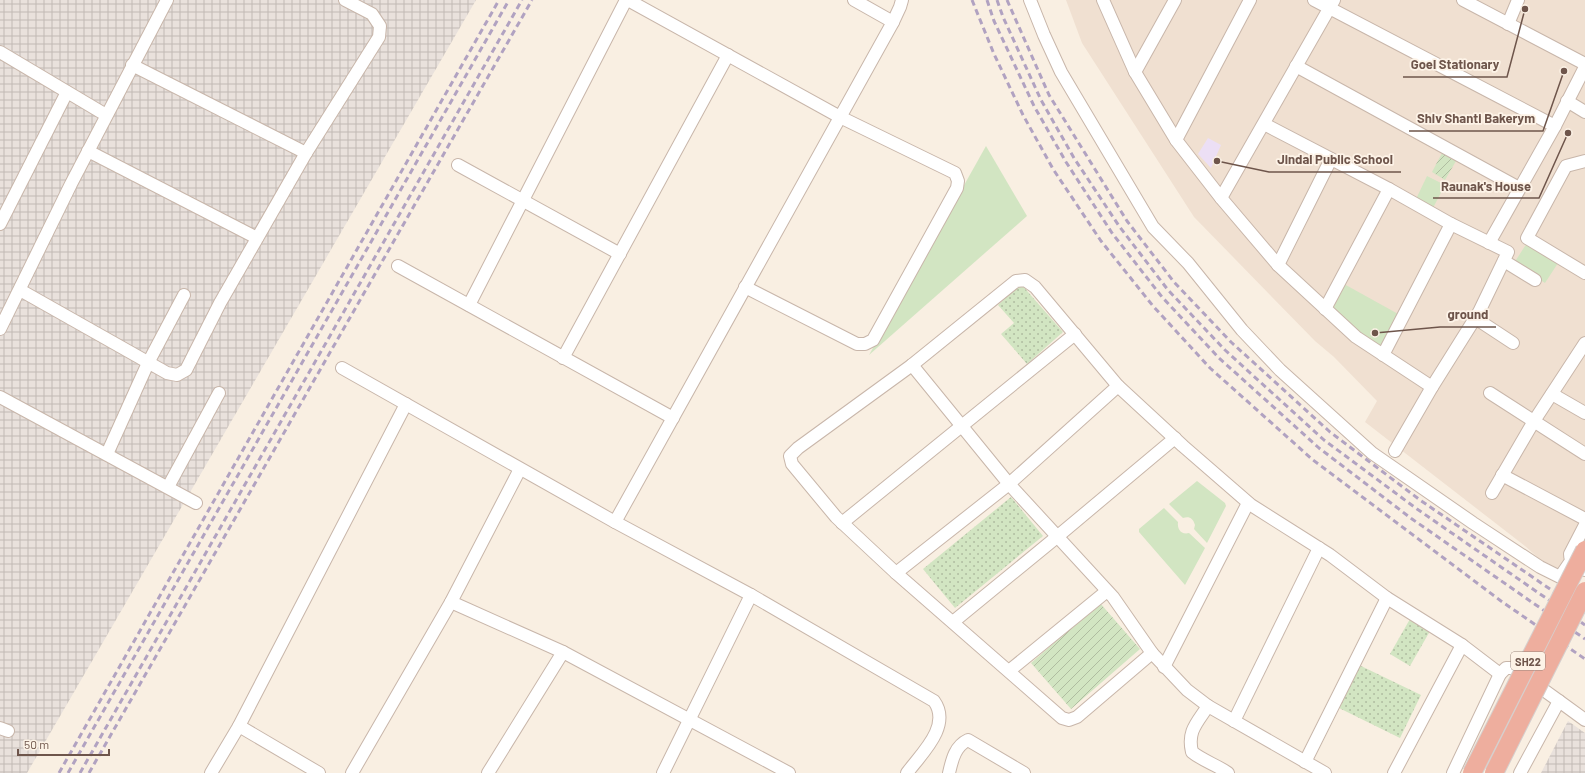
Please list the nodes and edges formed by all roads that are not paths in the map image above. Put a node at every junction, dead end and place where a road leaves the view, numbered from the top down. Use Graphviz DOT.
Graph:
graph roads {
  1 [pos="167,0"];
  2 [pos="344,0"];
  3 [pos="627,0"];
  4 [pos="854,0"];
  5 [pos="902,0"];
  6 [pos="1030,0"];
  7 [pos="1103,0"];
  8 [pos="1175,0"];
  9 [pos="1250,0"];
  10 [pos="1314,0"];
  11 [pos="1463,0"];
  12 [pos="1518,0"];
  13 [pos="1331,4"];
  14 [pos="892,22"];
  15 [pos="1508,24"];
  16 [pos="0,52"];
  17 [pos="728,55"];
  18 [pos="132,65"];
  19 [pos="1296,66"];
  20 [pos="1585,66"];
  21 [pos="1135,72"];
  22 [pos="67,92"];
  23 [pos="1567,102"];
  24 [pos="1585,112"];
  25 [pos="106,115"];
  26 [pos="840,117"];
  27 [pos="1264,124"];
  28 [pos="1555,126"];
  29 [pos="1176,140"];
  30 [pos="88,151"];
  31 [pos="306,153"];
  32 [pos="1331,159"];
  33 [pos="1585,161"];
  34 [pos="458,165"];
  35 [pos="1519,188"];
  36 [pos="1389,189"];
  37 [pos="1221,198"];
  38 [pos="523,200"];
  39 [pos="0,224"];
  40 [pos="1451,224"];
  41 [pos="257,238"];
  42 [pos="1489,243"];
  43 [pos="620,254"];
  44 [pos="1504,260"];
  45 [pos="398,266"];
  46 [pos="1278,266"];
  47 [pos="1585,273"];
  48 [pos="1535,280"];
  49 [pos="745,287"];
  50 [pos="20,290"];
  51 [pos="184,295"];
  52 [pos="469,306"];
  53 [pos="1325,309"];
  54 [pos="1475,318"];
  55 [pos="0,329"];
  56 [pos="1075,334"];
  57 [pos="1512,343"];
  58 [pos="1585,343"];
  59 [pos="1383,355"];
  60 [pos="563,358"];
  61 [pos="148,363"];
  62 [pos="912,365"];
  63 [pos="342,368"];
  64 [pos="1118,386"];
  65 [pos="1432,387"];
  66 [pos="1490,392"];
  67 [pos="219,393"];
  68 [pos="1552,394"];
  69 [pos="0,396"];
  70 [pos="406,404"];
  71 [pos="1585,413"];
  72 [pos="672,418"];
  73 [pos="1534,421"];
  74 [pos="962,426"];
  75 [pos="1175,438"];
  76 [pos="1395,452"];
  77 [pos="106,454"];
  78 [pos="1585,454"];
  79 [pos="520,469"];
  80 [pos="1502,475"];
  81 [pos="1009,484"];
  82 [pos="168,487"];
  83 [pos="1492,493"];
  84 [pos="196,503"];
  85 [pos="1248,503"];
  86 [pos="1585,519"];
  87 [pos="615,522"];
  88 [pos="842,523"];
  89 [pos="1585,525"];
  90 [pos="1058,536"];
  91 [pos="1319,548"];
  92 [pos="1585,550"];
  93 [pos="1571,561"];
  94 [pos="1585,570"];
  95 [pos="896,573"];
  96 [pos="1107,591"];
  97 [pos="1585,591"];
  98 [pos="751,595"];
  99 [pos="1388,598"];
  100 [pos="451,602"];
  101 [pos="953,622"];
  102 [pos="1462,645"];
  103 [pos="563,652"];
  104 [pos="1152,653"];
  105 [pos="1164,667"];
  106 [pos="1009,671"];
  107 [pos="1500,674"];
  108 [pos="1559,701"];
  109 [pos="1208,706"];
  110 [pos="690,719"];
  111 [pos="1585,720"];
  112 [pos="1234,721"];
  113 [pos="239,726"];
  114 [pos="1304,762"];
  115 [pos="211,773"];
  116 [pos="320,773"];
  117 [pos="352,773"];
  118 [pos="488,773"];
  119 [pos="663,773"];
  120 [pos="789,773"];
  121 [pos="907,773"];
  122 [pos="949,773"];
  123 [pos="1024,773"];
  124 [pos="1228,773"];
  125 [pos="1325,773"];
  126 [pos="1394,773"];
  127 [pos="1453,773"];
  128 [pos="1472,773"];
  129 [pos="1494,773"];
  130 [pos="1520,773"];
  1 -- 18 [label="street"];
  2 -- 31 [label="street"];
  3 -- 17 [label="street"];
  3 -- 38 [label="street"];
  4 -- 14 [label="street"];
  5 -- 14 [label="street"];
  6 -- 93 [label="street"];
  7 -- 21 [label="street"];
  8 -- 21 [label="street"];
  9 -- 29 [label="street"];
  10 -- 13 [label="street"];
  11 -- 15 [label="street"];
  12 -- 15 [label="street"];
  13 -- 19 [label="street"];
  13 -- 28 [label="street"];
  14 -- 26 [label="street"];
  15 -- 20 [label="street"];
  16 -- 22 [label="street"];
  17 -- 26 [label="street"];
  17 -- 43 [label="street"];
  18 -- 25 [label="street"];
  18 -- 31 [label="street"];
  19 -- 27 [label="street"];
  19 -- 35 [label="street"];
  20 -- 23 [label="street"];
  21 -- 29 [label="street"];
  22 -- 25 [label="street"];
  22 -- 39 [label="street"];
  23 -- 24 [label="street"];
  23 -- 28 [label="street"];
  25 -- 30 [label="street"];
  26 -- 49 [label="street"];
  26 -- 49 [label="street"];
  27 -- 32 [label="street"];
  27 -- 37 [label="street"];
  28 -- 35 [label="street"];
  29 -- 37 [label="street"];
  30 -- 41 [label="street"];
  30 -- 50 [label="street"];
  31 -- 41 [label="street"];
  32 -- 36 [label="street"];
  32 -- 46 [label="street"];
  33 -- 47 [label="street"];
  34 -- 38 [label="street"];
  35 -- 42 [label="street"];
  36 -- 40 [label="street"];
  36 -- 53 [label="street"];
  37 -- 46 [label="street"];
  38 -- 43 [label="street"];
  38 -- 52 [label="street"];
  40 -- 42 [label="street"];
  40 -- 59 [label="street"];
  41 -- 61 [label="street"];
  42 -- 44 [label="street"];
  43 -- 60 [label="street"];
  44 -- 48 [label="street"];
  44 -- 54 [label="street"];
  45 -- 52 [label="street"];
  46 -- 53 [label="street"];
  49 -- 72 [label="street"];
  50 -- 55 [label="street"];
  50 -- 61 [label="street"];
  51 -- 61 [label="street"];
  52 -- 60 [label="street"];
  53 -- 59 [label="street"];
  54 -- 57 [label="street"];
  54 -- 65 [label="street"];
  56 -- 62 [label="street"];
  56 -- 64 [label="street"];
  56 -- 74 [label="street"];
  58 -- 68 [label="street"];
  59 -- 65 [label="street"];
  60 -- 72 [label="street"];
  61 -- 77 [label="street"];
  62 -- 74 [label="street"];
  62 -- 88 [label="street"];
  63 -- 70 [label="street"];
  64 -- 75 [label="street"];
  64 -- 81 [label="street"];
  65 -- 76 [label="street"];
  66 -- 73 [label="street"];
  67 -- 82 [label="street"];
  68 -- 71 [label="street"];
  68 -- 73 [label="street"];
  69 -- 77 [label="street"];
  70 -- 79 [label="street"];
  70 -- 113 [label="street"];
  72 -- 87 [label="street"];
  73 -- 78 [label="street"];
  73 -- 80 [label="street"];
  74 -- 81 [label="street"];
  74 -- 88 [label="street"];
  75 -- 85 [label="street"];
  75 -- 90 [label="street"];
  77 -- 82 [label="street"];
  79 -- 87 [label="street"];
  79 -- 100 [label="street"];
  80 -- 83 [label="street"];
  80 -- 86 [label="street"];
  81 -- 90 [label="street"];
  81 -- 95 [label="street"];
  82 -- 84 [label="street"];
  85 -- 91 [label="street"];
  85 -- 105 [label="street"];
  87 -- 98 [label="street"];
  88 -- 95 [label="street"];
  89 -- 93 [label="street"];
  90 -- 96 [label="street"];
  90 -- 101 [label="street"];
  91 -- 99 [label="street"];
  91 -- 112 [label="street"];
  92 -- 128 [label="highway, SH22, bridge"];
  93 -- 94 [label="street"];
  95 -- 101 [label="street"];
  96 -- 104 [label="street"];
  96 -- 106 [label="street"];
  97 -- 129 [label="highway, SH22, bridge"];
  98 -- 110 [label="street"];
  98 -- 121 [label="street"];
  99 -- 102 [label="street"];
  99 -- 114 [label="street"];
  100 -- 103 [label="street"];
  100 -- 117 [label="street"];
  101 -- 106 [label="street"];
  102 -- 107 [label="street"];
  102 -- 126 [label="street"];
  103 -- 110 [label="street"];
  103 -- 118 [label="street"];
  104 -- 105 [label="street"];
  104 -- 106 [label="street"];
  105 -- 109 [label="street"];
  107 -- 108 [label="street"];
  107 -- 127 [label="street"];
  108 -- 111 [label="street"];
  108 -- 130 [label="street"];
  109 -- 112 [label="street"];
  109 -- 124 [label="street"];
  110 -- 119 [label="street"];
  110 -- 120 [label="street"];
  112 -- 114 [label="street"];
  113 -- 115 [label="street"];
  113 -- 116 [label="street"];
  114 -- 125 [label="street"];
  122 -- 123 [label="street"];
}
